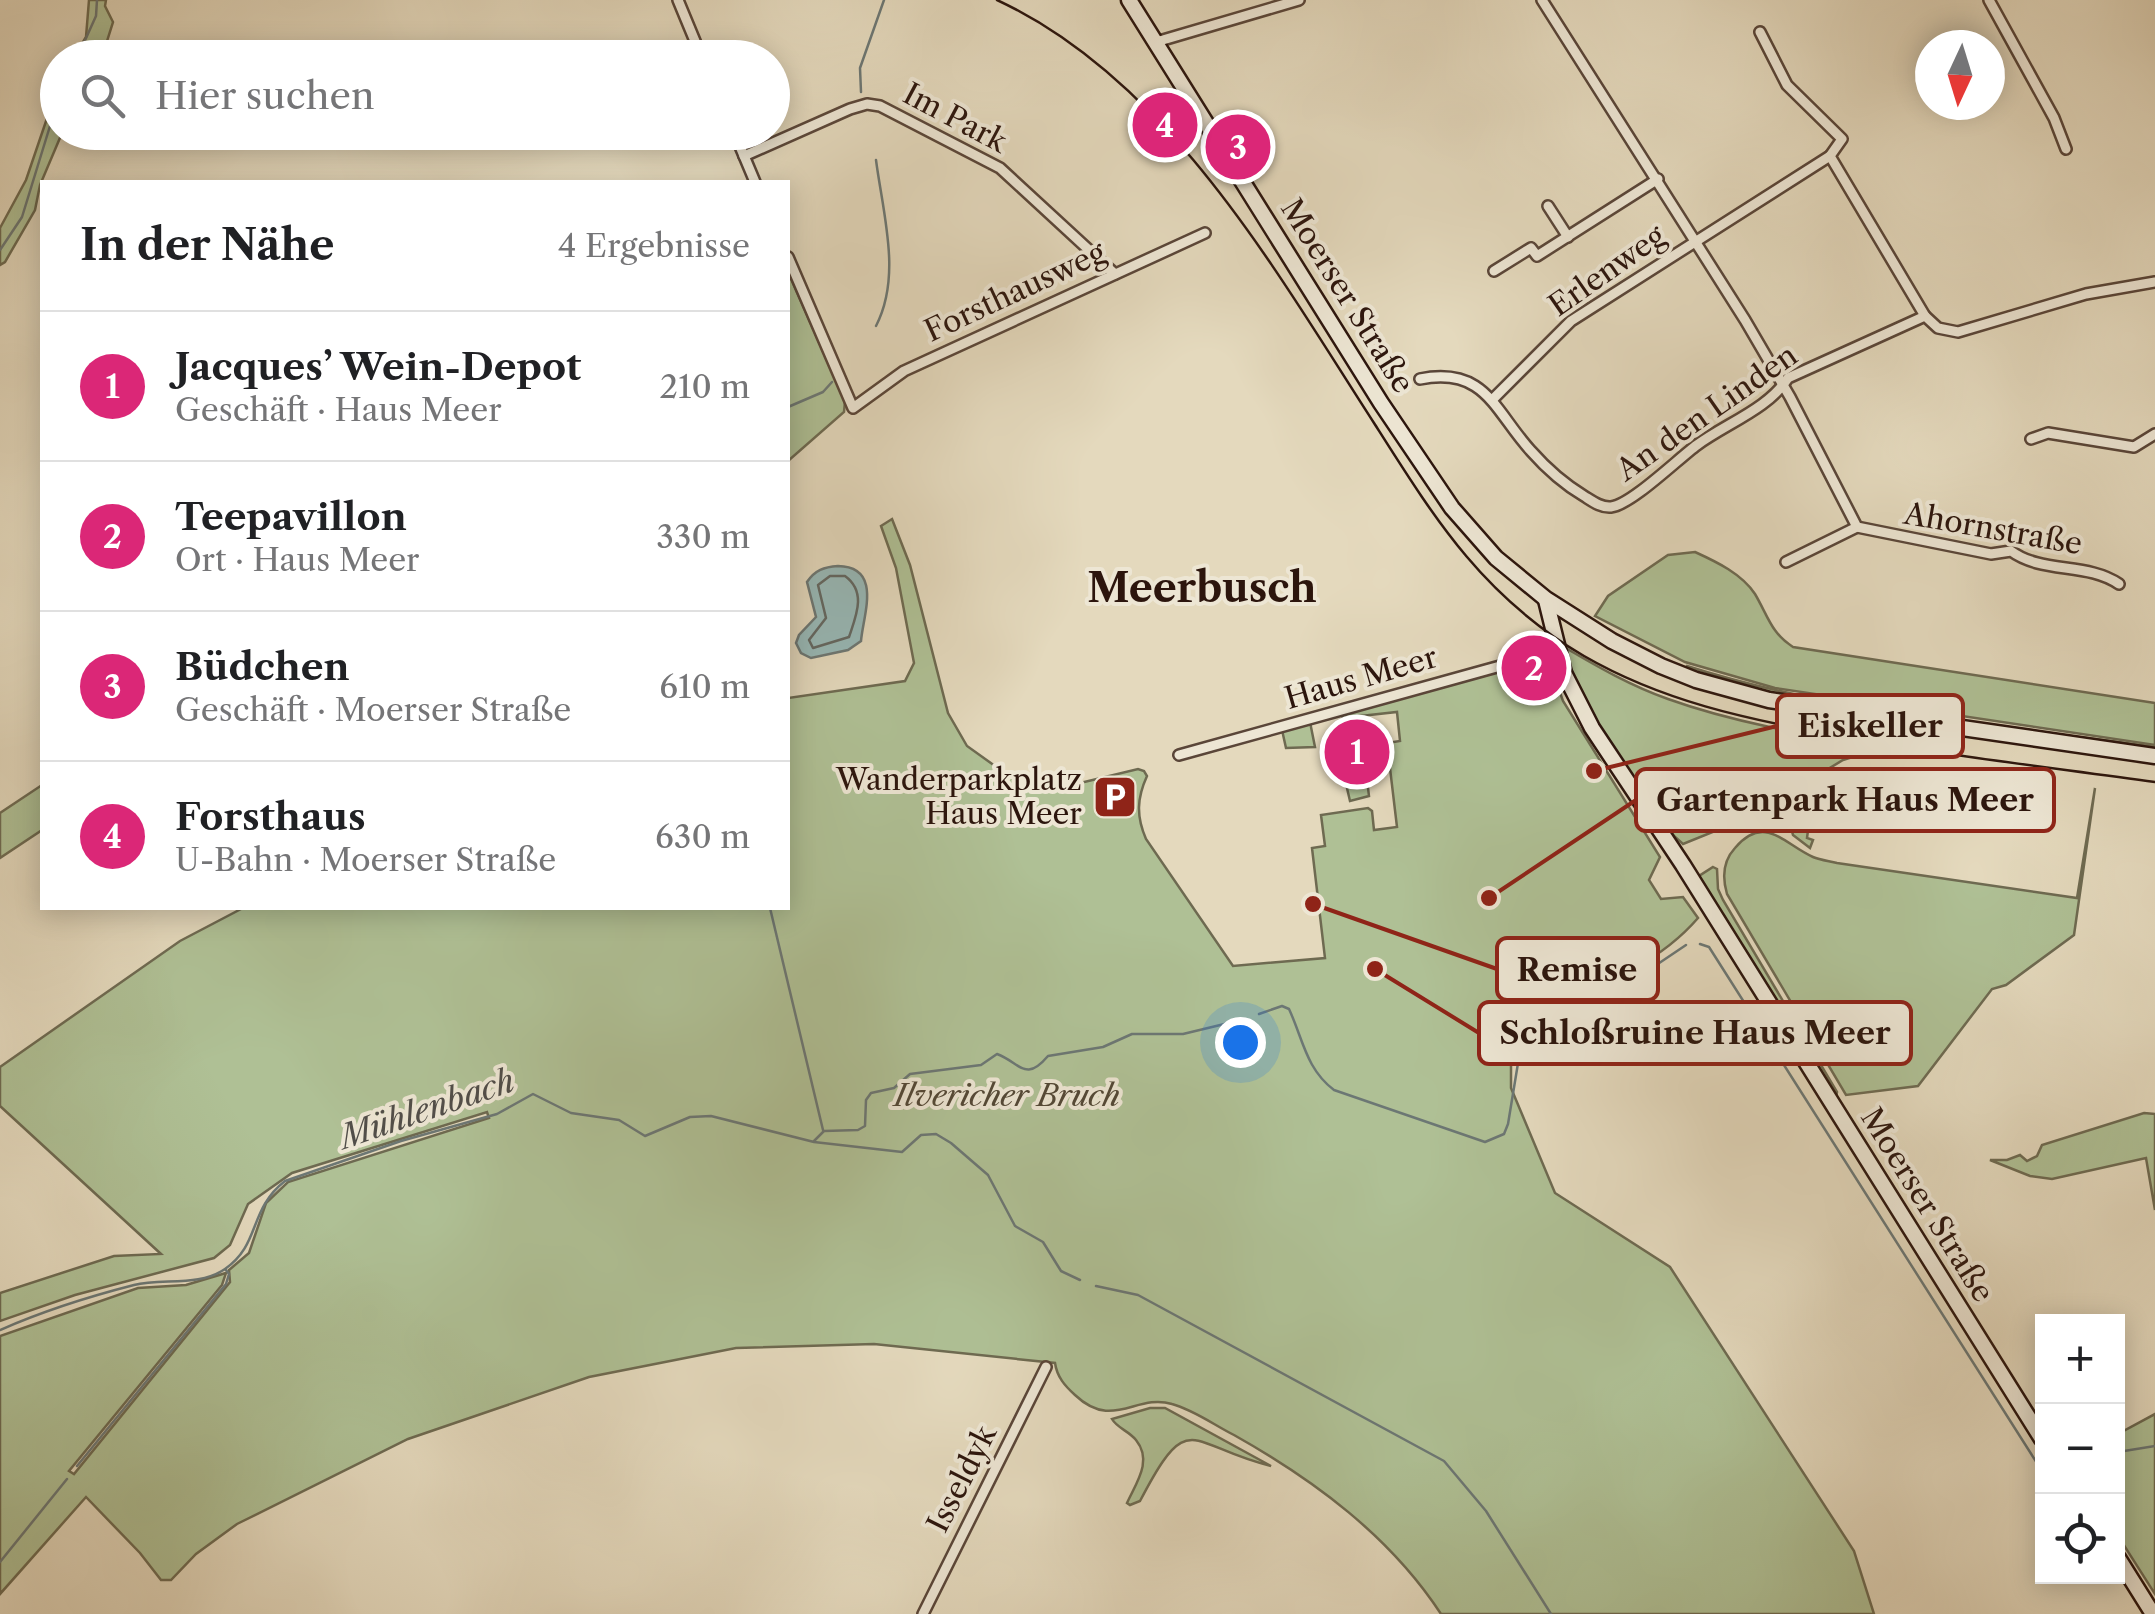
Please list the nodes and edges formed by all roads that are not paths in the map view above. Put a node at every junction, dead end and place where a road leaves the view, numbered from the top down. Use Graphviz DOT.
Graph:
graph roads {
  1 [pos="678,0"];
  2 [pos="1129,0"];
  3 [pos="1300,0"];
  4 [pos="1542,0"];
  5 [pos="1989,0"];
  6 [pos="1760,32"];
  7 [pos="695,40"];
  8 [pos="1156,42"];
  9 [pos="790,136"];
  10 [pos="2066,149"];
  11 [pos="742,150"];
  12 [pos="758,150"];
  13 [pos="744,156"];
  14 [pos="1830,156"];
  15 [pos="1658,179"];
  16 [pos="755,180"];
  17 [pos="1548,206"];
  18 [pos="1205,233"];
  19 [pos="1568,236"];
  20 [pos="1697,240"];
  21 [pos="790,262"];
  22 [pos="1494,271"];
  23 [pos="1115,274"];
  24 [pos="2155,282"];
  25 [pos="1925,316"];
  26 [pos="1420,379"];
  27 [pos="1783,386"];
  28 [pos="1493,399"];
  29 [pos="2155,434"];
  30 [pos="2031,439"];
  31 [pos="1857,527"];
  32 [pos="1786,562"];
  33 [pos="2119,584"];
  34 [pos="1546,599"];
  35 [pos="1581,623"];
  36 [pos="1557,644"];
  37 [pos="1179,756"];
  38 [pos="2155,756"];
  39 [pos="1046,1367"];
  40 [pos="2035,1428"];
  41 [pos="2125,1569"];
  42 [pos="923,1614"];
  43 [pos="2153,1614"];
  1 -- 7 [label="street"];
  2 -- 8 [label="main road, Moerser Straße"];
  3 -- 8 [label="street"];
  4 -- 15 [label="street, Ahornstraße"];
  5 -- 10 [label="street"];
  6 -- 14 [label="street"];
  8 -- 34 [label="main road, Moerser Straße"];
  9 -- 23 [label="street, Im Park"];
  11 -- 13 [label="street"];
  12 -- 13 [label="street, Im Park"];
  13 -- 16 [label="street"];
  14 -- 20 [label="street, Erlenweg"];
  14 -- 25 [label="street"];
  15 -- 19 [label="street"];
  15 -- 20 [label="street, Ahornstraße"];
  17 -- 19 [label="street"];
  18 -- 23 [label="street, Forsthausweg"];
  19 -- 22 [label="street"];
  20 -- 27 [label="street, Ahornstraße"];
  20 -- 28 [label="street, Erlenweg"];
  21 -- 23 [label="street, Forsthausweg"];
  24 -- 25 [label="street"];
  25 -- 27 [label="street, An den Linden"];
  26 -- 28 [label="street"];
  27 -- 28 [label="street, An den Linden"];
  27 -- 31 [label="street, Ahornstraße"];
  29 -- 30 [label="street"];
  31 -- 32 [label="street, Ahornstraße"];
  31 -- 33 [label="street, Ahornstraße"];
  34 -- 35 [label="main road, Moerser Straße"];
  34 -- 36 [label="main road, Moerser Straße"];
  35 -- 36 [label="main road"];
  35 -- 38 [label="main road, Moerser Straße"];
  36 -- 37 [label="street, Haus Meer"];
  36 -- 40 [label="main road, Moerser Straße"];
  39 -- 42 [label="street, Isseldyk"];
  41 -- 43 [label="main road"];
}
